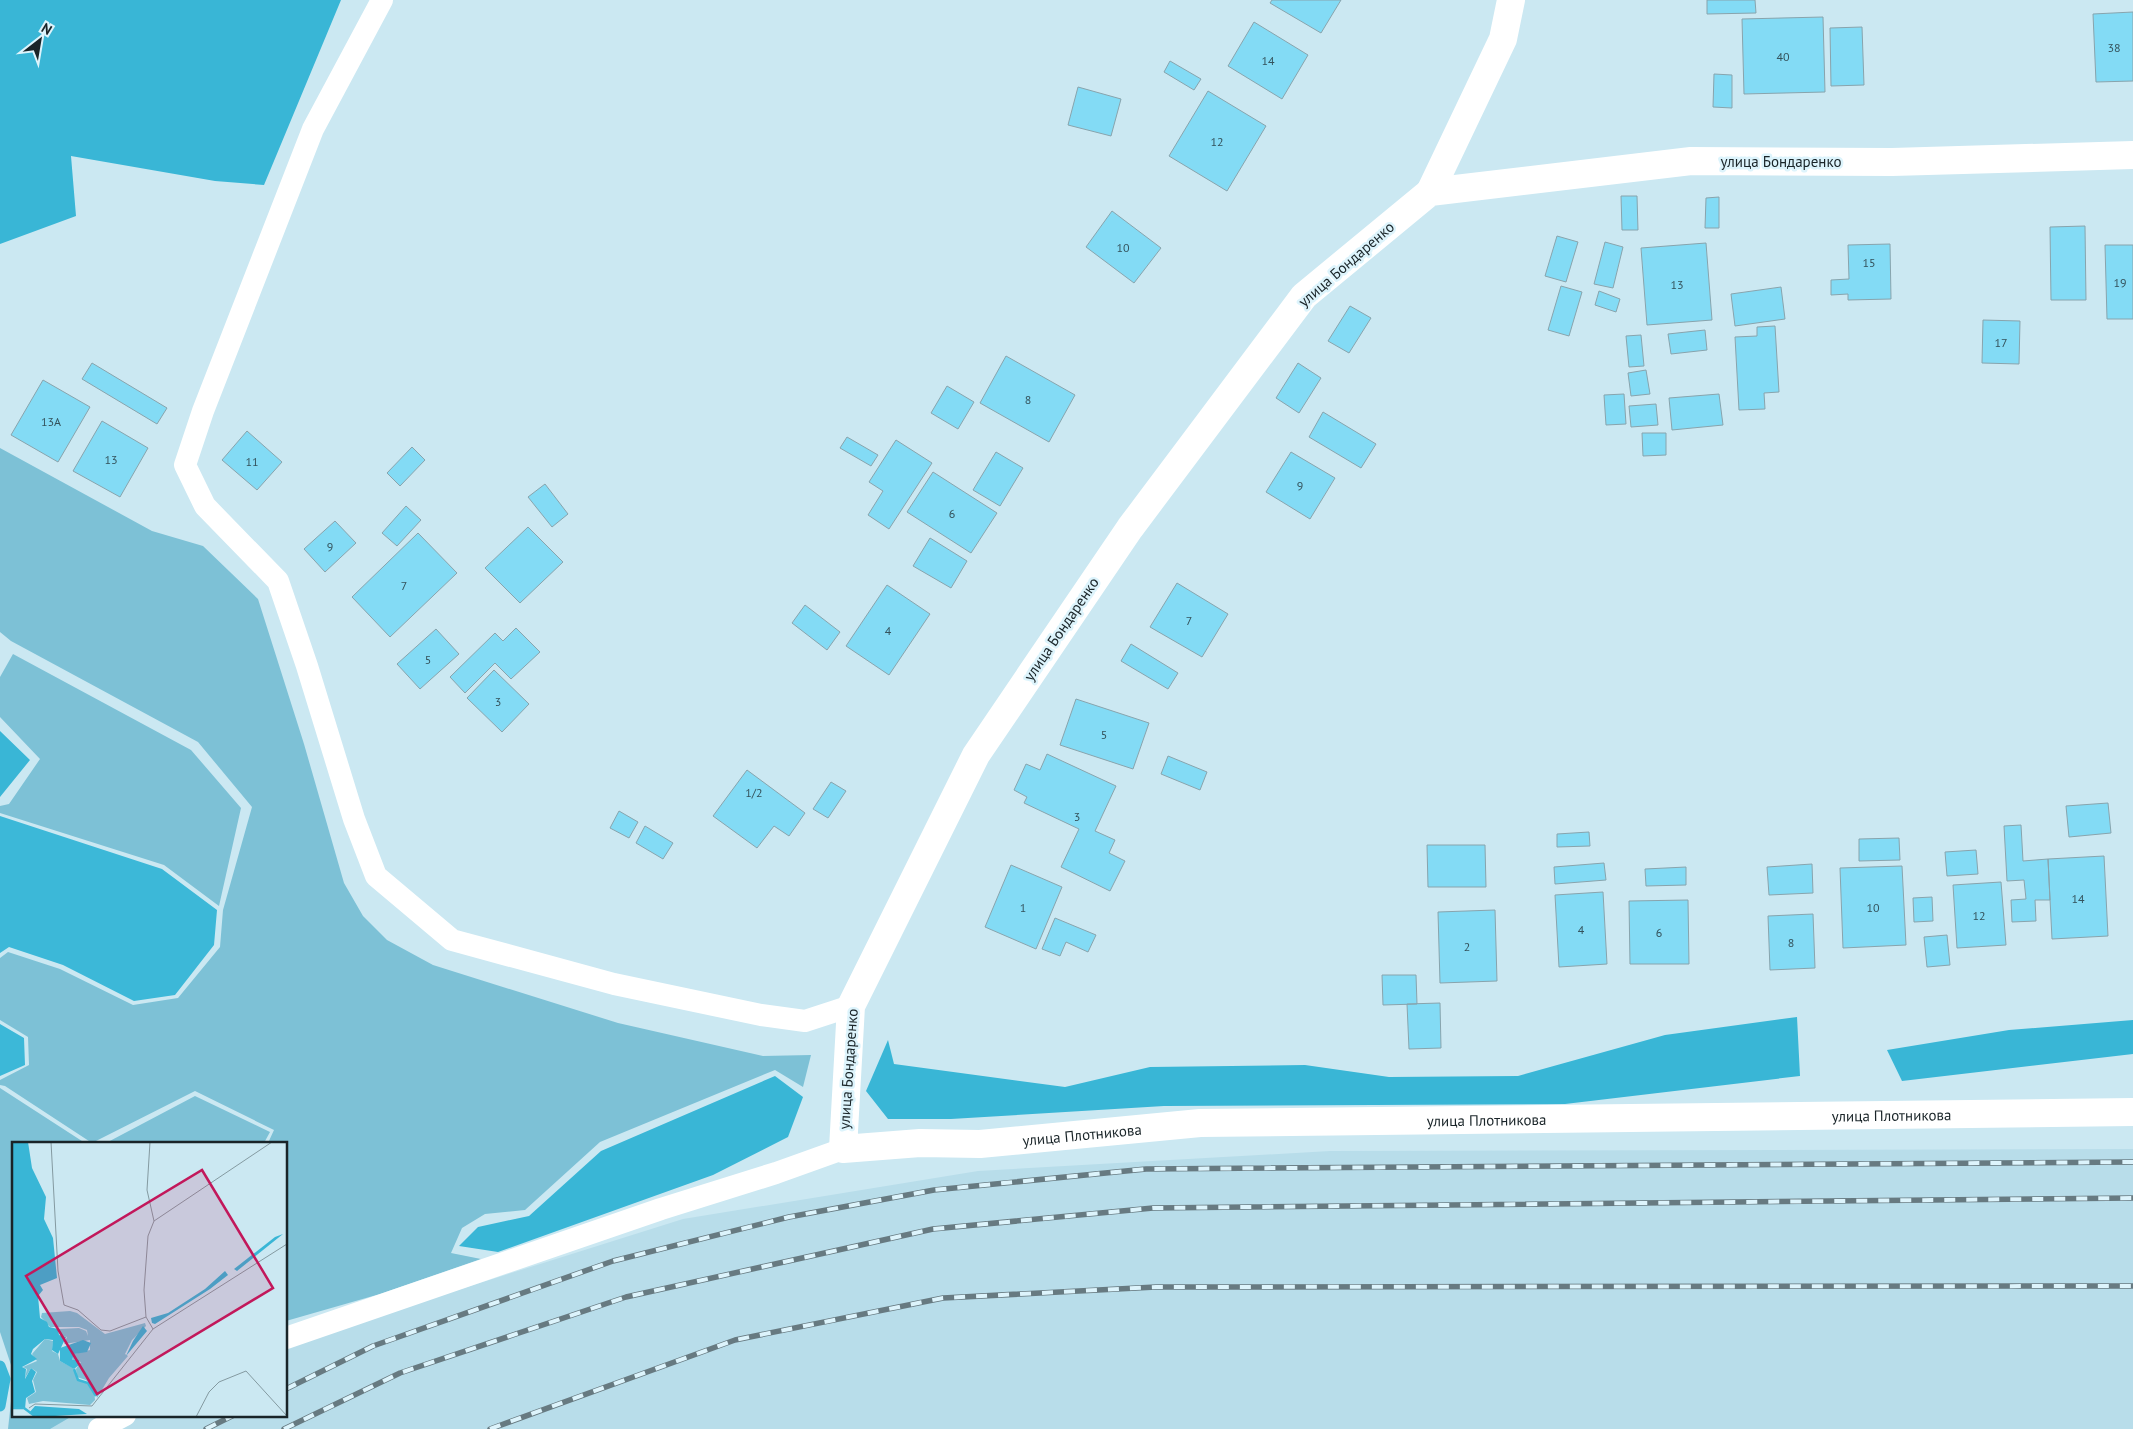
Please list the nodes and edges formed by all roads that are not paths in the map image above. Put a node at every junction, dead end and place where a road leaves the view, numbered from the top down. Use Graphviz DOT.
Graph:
graph roads {
  1 [pos="382,0"];
  2 [pos="1511,0"];
  3 [pos="2133,155"];
  4 [pos="1430,192"];
  5 [pos="851,1006"];
  6 [pos="2133,1112"];
  7 [pos="843,1149"];
  8 [pos="288,1337"];
  9 [pos="123,1416"];
  10 [pos="99,1429"];
  1 -- 5 [label="lane"];
  2 -- 4 [label="street, улица Бондаренко"];
  3 -- 4 [label="street, улица Бондаренко"];
  4 -- 5 [label="street, улица Бондаренко"];
  5 -- 7 [label="street, улица Бондаренко"];
  6 -- 7 [label="street, улица Плотникова"];
  7 -- 8 [label="lane"];
  9 -- 10 [label="lane"];
}
